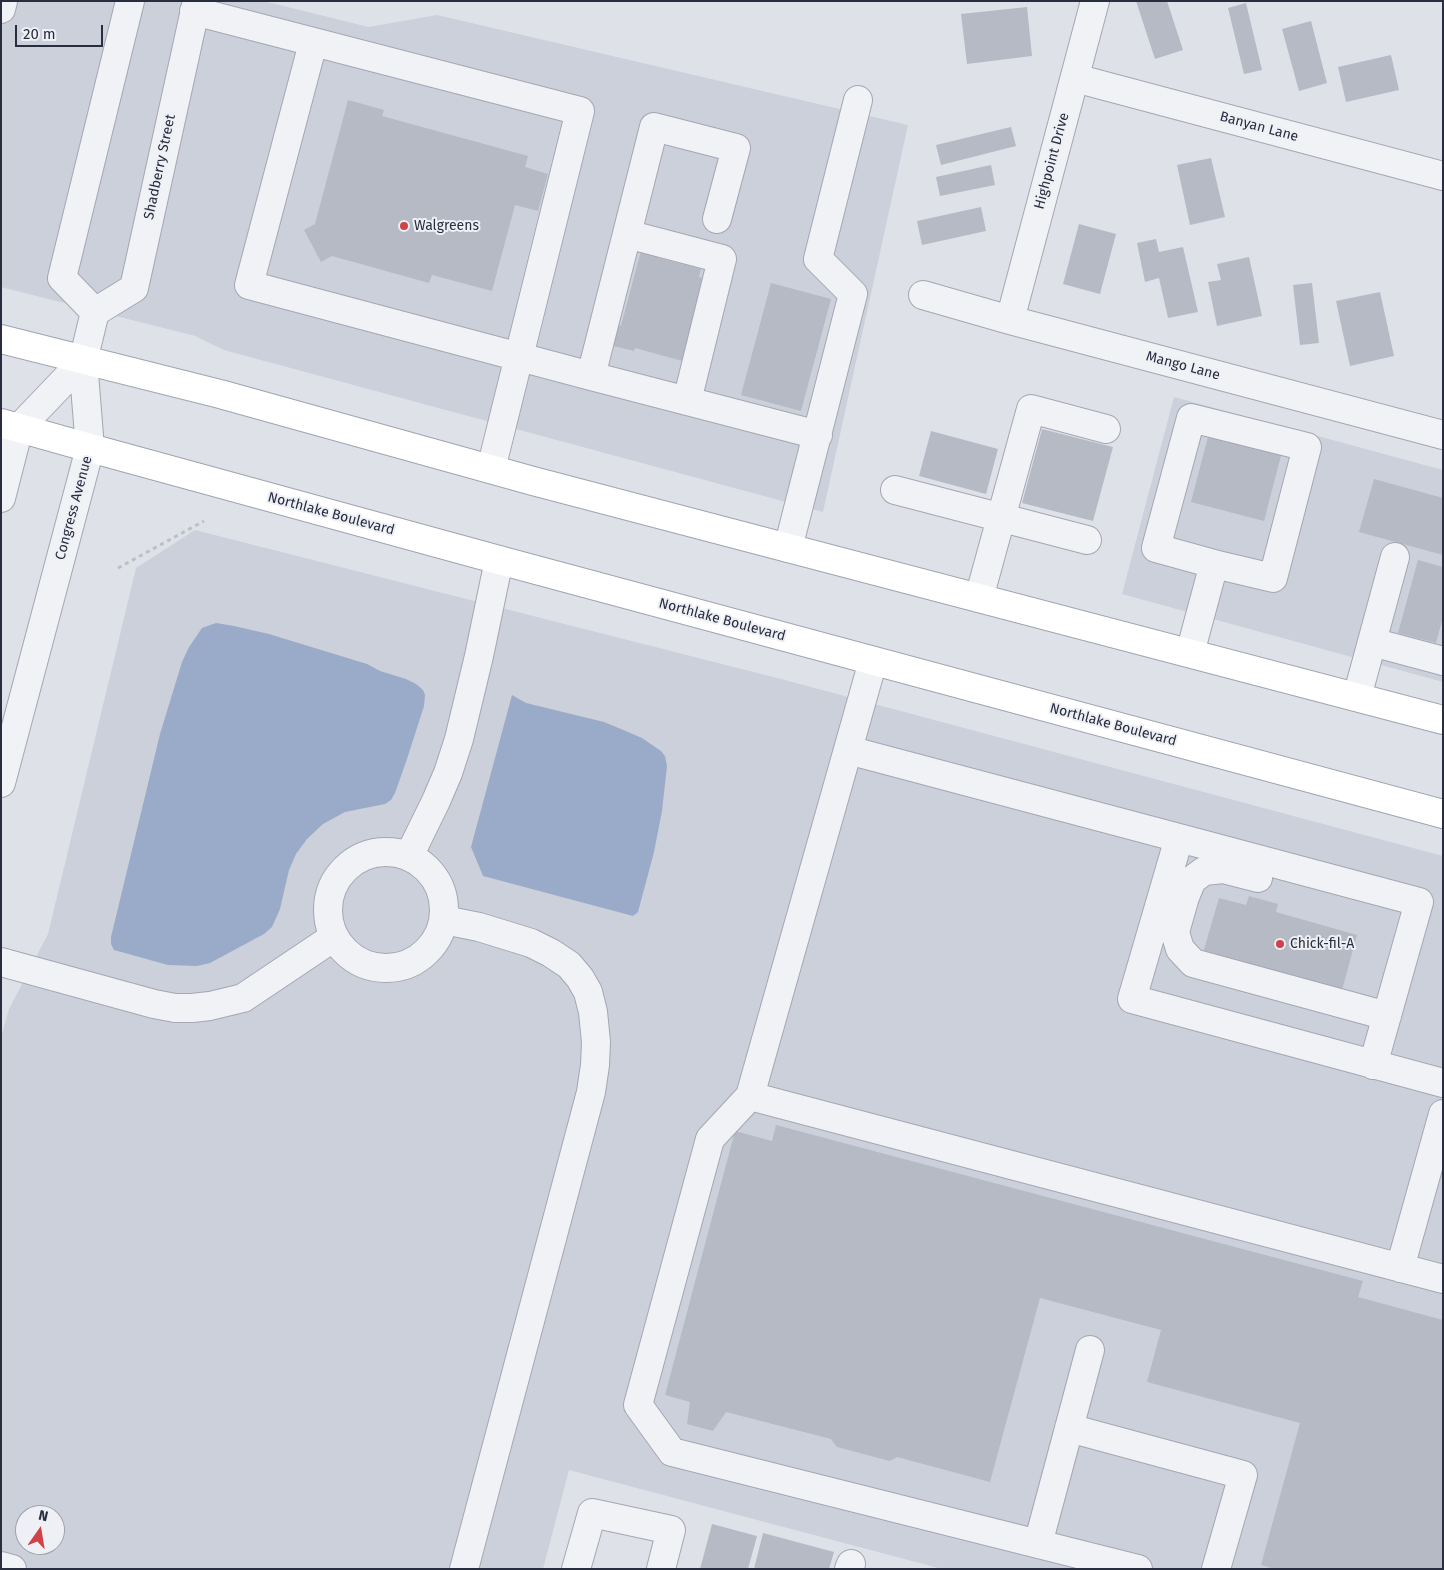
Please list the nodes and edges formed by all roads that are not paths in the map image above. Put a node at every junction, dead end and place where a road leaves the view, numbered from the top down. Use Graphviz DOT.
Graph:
graph roads {
  1 [pos="3,1"];
  2 [pos="130,1"];
  3 [pos="1095,1"];
  4 [pos="195,6"];
  5 [pos="1,9"];
  6 [pos="313,43"];
  7 [pos="1074,78"];
  8 [pos="858,100"];
  9 [pos="1443,176"];
  10 [pos="717,219"];
  11 [pos="627,234"];
  12 [pos="923,295"];
  13 [pos="94,312"];
  14 [pos="1010,320"];
  15 [pos="1,339"];
  16 [pos="519,357"];
  17 [pos="83,361"];
  18 [pos="591,376"];
  19 [pos="687,401"];
  20 [pos="10,425"];
  21 [pos="1106,428"];
  22 [pos="1443,435"];
  23 [pos="818,436"];
  24 [pos="90,448"];
  25 [pos="491,469"];
  26 [pos="894,490"];
  27 [pos="1,498"];
  28 [pos="1001,518"];
  29 [pos="1087,540"];
  30 [pos="788,548"];
  31 [pos="1395,557"];
  32 [pos="498,560"];
  33 [pos="1214,564"];
  34 [pos="979,598"];
  35 [pos="1372,642"];
  36 [pos="1190,653"];
  37 [pos="873,661"];
  38 [pos="1443,661"];
  39 [pos="1357,697"];
  40 [pos="1443,720"];
  41 [pos="848,750"];
  42 [pos="1,783"];
  43 [pos="1443,814"];
  44 [pos="1178,838"];
  45 [pos="409,856"];
  46 [pos="1393,895"];
  47 [pos="444,920"];
  48 [pos="334,937"];
  49 [pos="1,962"];
  50 [pos="1387,1016"];
  51 [pos="1373,1065"];
  52 [pos="1443,1083"];
  53 [pos="750,1096"];
  54 [pos="1443,1114"];
  55 [pos="1400,1268"];
  56 [pos="1443,1279"];
  57 [pos="1090,1350"];
  58 [pos="1069,1428"];
  59 [pos="1038,1544"];
  60 [pos="1,1566"];
  61 [pos="12,1569"];
  62 [pos="464,1569"];
  63 [pos="576,1569"];
  64 [pos="661,1569"];
  65 [pos="1138,1569"];
  66 [pos="1216,1569"];
  1 -- 5 [label="street"];
  2 -- 13 [label="street"];
  3 -- 7 [label="street, Highpoint Drive"];
  4 -- 6 [label="street"];
  4 -- 13 [label="street, Shadberry Street"];
  6 -- 16 [label="street"];
  6 -- 16 [label="street"];
  7 -- 9 [label="street, Banyan Lane"];
  7 -- 14 [label="street, Highpoint Drive"];
  8 -- 23 [label="street"];
  10 -- 11 [label="street"];
  11 -- 18 [label="street"];
  11 -- 19 [label="street"];
  12 -- 14 [label="street, Mango Lane"];
  13 -- 17 [label="street"];
  14 -- 22 [label="street, Mango Lane"];
  15 -- 17 [label="main road"];
  16 -- 18 [label="street"];
  16 -- 25 [label="street"];
  17 -- 20 [label="street"];
  17 -- 24 [label="street, Congress Avenue"];
  17 -- 25 [label="main road"];
  18 -- 19 [label="street"];
  19 -- 23 [label="street"];
  20 -- 24 [label="main road, Northlake Boulevard"];
  20 -- 27 [label="street"];
  21 -- 28 [label="street"];
  23 -- 30 [label="street"];
  24 -- 32 [label="main road, Northlake Boulevard"];
  24 -- 42 [label="street, Congress Avenue"];
  25 -- 30 [label="main road"];
  26 -- 28 [label="street"];
  28 -- 29 [label="street"];
  28 -- 34 [label="street"];
  30 -- 34 [label="main road"];
  31 -- 35 [label="street"];
  32 -- 37 [label="main road, Northlake Boulevard"];
  32 -- 45 [label="street"];
  33 -- 33 [label="street"];
  33 -- 36 [label="street"];
  34 -- 36 [label="main road"];
  35 -- 38 [label="street"];
  35 -- 39 [label="street"];
  36 -- 39 [label="main road"];
  37 -- 41 [label="street"];
  37 -- 43 [label="main road, Northlake Boulevard"];
  39 -- 40 [label="main road"];
  41 -- 44 [label="street"];
  41 -- 53 [label="street"];
  44 -- 46 [label="street"];
  44 -- 51 [label="street"];
  45 -- 47 [label="street"];
  45 -- 48 [label="street"];
  46 -- 50 [label="street"];
  46 -- 50 [label="street"];
  47 -- 48 [label="street"];
  47 -- 62 [label="street"];
  48 -- 49 [label="street"];
  50 -- 51 [label="street"];
  51 -- 52 [label="street"];
  53 -- 55 [label="street"];
  53 -- 59 [label="street"];
  54 -- 55 [label="street"];
  55 -- 56 [label="street"];
  57 -- 58 [label="street"];
  58 -- 59 [label="street"];
  58 -- 66 [label="street"];
  59 -- 65 [label="street"];
  60 -- 61 [label="street"];
  63 -- 64 [label="street"];
}
